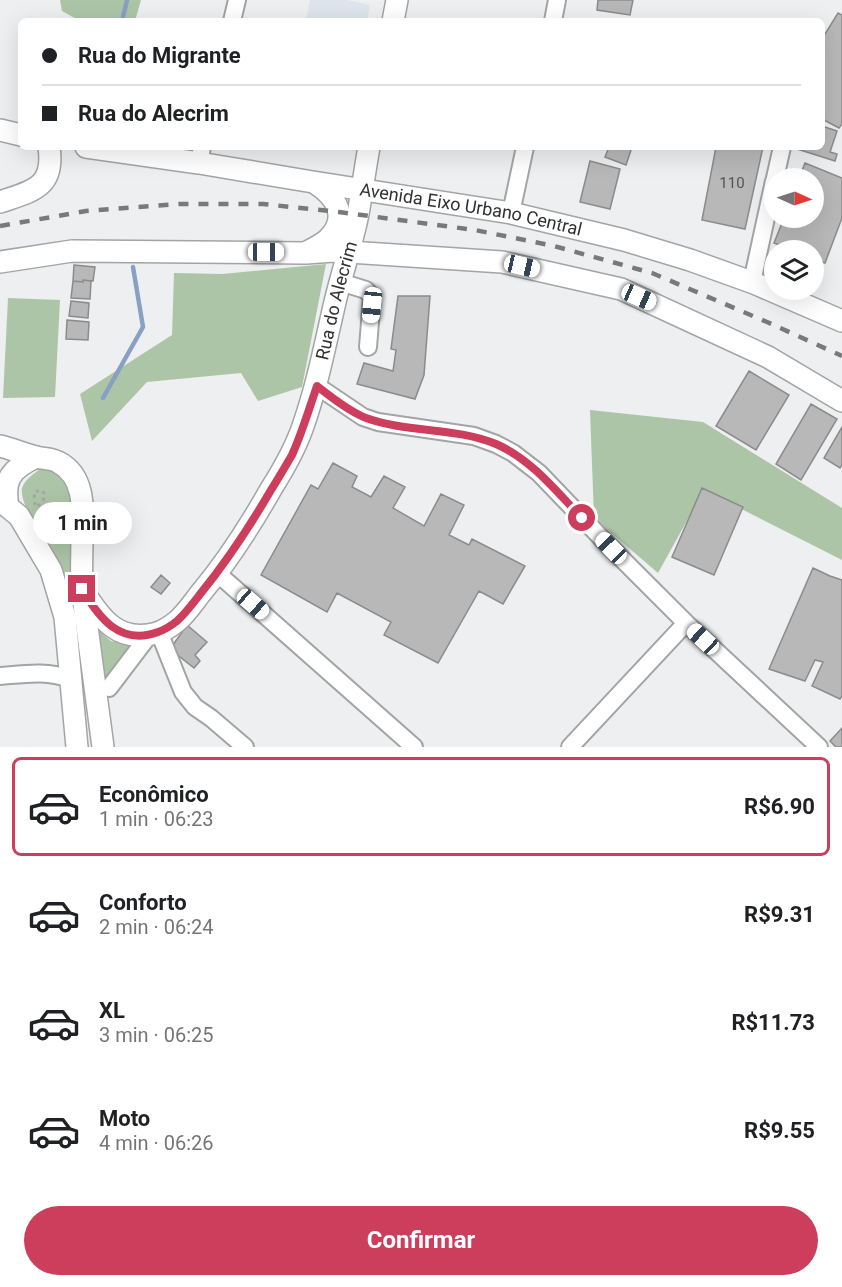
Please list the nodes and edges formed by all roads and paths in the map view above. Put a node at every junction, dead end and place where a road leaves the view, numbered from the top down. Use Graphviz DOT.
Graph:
graph roads {
  1 [pos="237,0"];
  2 [pos="397,0"];
  3 [pos="557,0"];
  4 [pos="233,18"];
  5 [pos="394,18"];
  6 [pos="554,18"];
  7 [pos="0,130"];
  8 [pos="18,134"];
  9 [pos="49,150"];
  10 [pos="129,150"];
  11 [pos="368,150"];
  12 [pos="524,150"];
  13 [pos="781,150"];
  14 [pos="200,155"];
  15 [pos="777,168"];
  16 [pos="313,182"];
  17 [pos="362,189"];
  18 [pos="0,202"];
  19 [pos="511,213"];
  20 [pos="764,226"];
  21 [pos="348,252"];
  22 [pos="306,253"];
  23 [pos="0,262"];
  24 [pos="340,282"];
  25 [pos="752,282"];
  26 [pos="842,321"];
  27 [pos="368,347"];
  28 [pos="317,386"];
  29 [pos="842,401"];
  30 [pos="0,446"];
  31 [pos="36,457"];
  32 [pos="4,502"];
  33 [pos="35,508"];
  34 [pos="217,573"];
  35 [pos="82,589"];
  36 [pos="686,623"];
  37 [pos="155,633"];
  38 [pos="0,676"];
  39 [pos="70,679"];
  40 [pos="109,688"];
  41 [pos="77,747"];
  42 [pos="103,747"];
  43 [pos="245,747"];
  44 [pos="414,747"];
  45 [pos="570,747"];
  46 [pos="819,747"];
  1 -- 4 [label="street"];
  2 -- 5 [label="main road"];
  3 -- 6 [label="street"];
  7 -- 8 [label="main road"];
  9 -- 18 [label="main road"];
  10 -- 14 [label="main road, Avenida Eixo Urbano Central"];
  11 -- 17 [label="main road, Rua do Alecrim"];
  12 -- 19 [label="street"];
  13 -- 15 [label="street"];
  14 -- 16 [label="main road, Avenida Eixo Urbano Central"];
  16 -- 17 [label="main road, Avenida Eixo Urbano Central"];
  16 -- 22 [label="main road"];
  17 -- 19 [label="main road, Avenida Eixo Urbano Central"];
  17 -- 21 [label="main road, Rua do Alecrim"];
  19 -- 25 [label="main road, Avenida Eixo Urbano Central"];
  20 -- 25 [label="street"];
  21 -- 22 [label="main road"];
  21 -- 24 [label="main road, Rua do Alecrim"];
  21 -- 29 [label="main road"];
  22 -- 23 [label="main road"];
  24 -- 27 [label="street"];
  24 -- 28 [label="main road, Rua do Alecrim"];
  25 -- 26 [label="main road, Avenida Eixo Urbano Central"];
  28 -- 34 [label="main road, Rua do Alecrim"];
  28 -- 36 [label="street"];
  30 -- 31 [label="main road"];
  31 -- 32 [label="main road"];
  31 -- 35 [label="main road"];
  32 -- 39 [label="main road"];
  33 -- 33 [label="path"];
  34 -- 37 [label="main road, Rua do Alecrim"];
  34 -- 44 [label="street"];
  35 -- 37 [label="main road"];
  35 -- 42 [label="main road"];
  36 -- 45 [label="street"];
  36 -- 46 [label="street"];
  37 -- 40 [label="street"];
  37 -- 43 [label="street"];
  38 -- 39 [label="street"];
  39 -- 41 [label="main road"];
}
